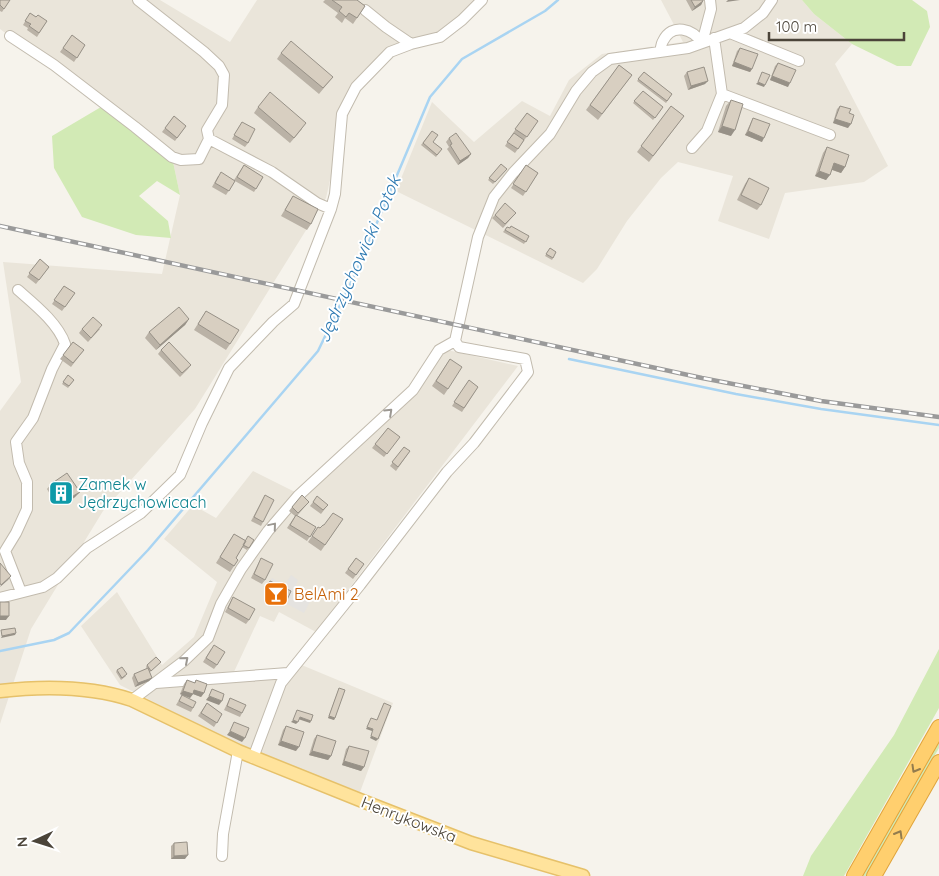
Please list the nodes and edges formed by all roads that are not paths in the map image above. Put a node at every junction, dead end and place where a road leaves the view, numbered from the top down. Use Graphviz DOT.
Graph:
graph roads {
  1 [pos="138,0"];
  2 [pos="482,0"];
  3 [pos="710,0"];
  4 [pos="772,0"];
  5 [pos="364,10"];
  6 [pos="730,33"];
  7 [pos="10,36"];
  8 [pos="714,38"];
  9 [pos="702,43"];
  10 [pos="411,44"];
  11 [pos="660,52"];
  12 [pos="799,60"];
  13 [pos="722,94"];
  14 [pos="830,136"];
  15 [pos="209,139"];
  16 [pos="692,148"];
  17 [pos="331,209"];
  18 [pos="18,290"];
  19 [pos="454,341"];
  20 [pos="21,592"];
  21 [pos="0,598"];
  22 [pos="288,674"];
  23 [pos="156,683"];
  24 [pos="0,691"];
  25 [pos="132,700"];
  26 [pos="939,727"];
  27 [pos="238,751"];
  28 [pos="253,758"];
  29 [pos="939,762"];
  30 [pos="222,856"];
  31 [pos="578,875"];
  32 [pos="854,876"];
  33 [pos="874,876"];
  1 -- 15 [label="street"];
  2 -- 10 [label="street"];
  3 -- 9 [label="street"];
  4 -- 6 [label="street"];
  5 -- 10 [label="street"];
  6 -- 8 [label="street"];
  6 -- 12 [label="street"];
  7 -- 15 [label="street"];
  8 -- 9 [label="street"];
  8 -- 13 [label="street"];
  9 -- 11 [label="street"];
  9 -- 11 [label="street"];
  10 -- 17 [label="street"];
  11 -- 19 [label="street"];
  13 -- 14 [label="street"];
  13 -- 16 [label="street"];
  15 -- 17 [label="street"];
  17 -- 20 [label="street"];
  18 -- 20 [label="street"];
  19 -- 22 [label="street"];
  23 -- 19 [label="street, one-way"];
  20 -- 21 [label="street"];
  22 -- 23 [label="street"];
  22 -- 28 [label="street"];
  23 -- 25 [label="street"];
  24 -- 25 [label="main road, Henrykowska"];
  25 -- 27 [label="main road, Henrykowska"];
  26 -- 32 [label="highway, one-way"];
  27 -- 28 [label="main road, Henrykowska"];
  27 -- 30 [label="street"];
  28 -- 31 [label="main road, Henrykowska"];
  33 -- 29 [label="highway, one-way"];
}
